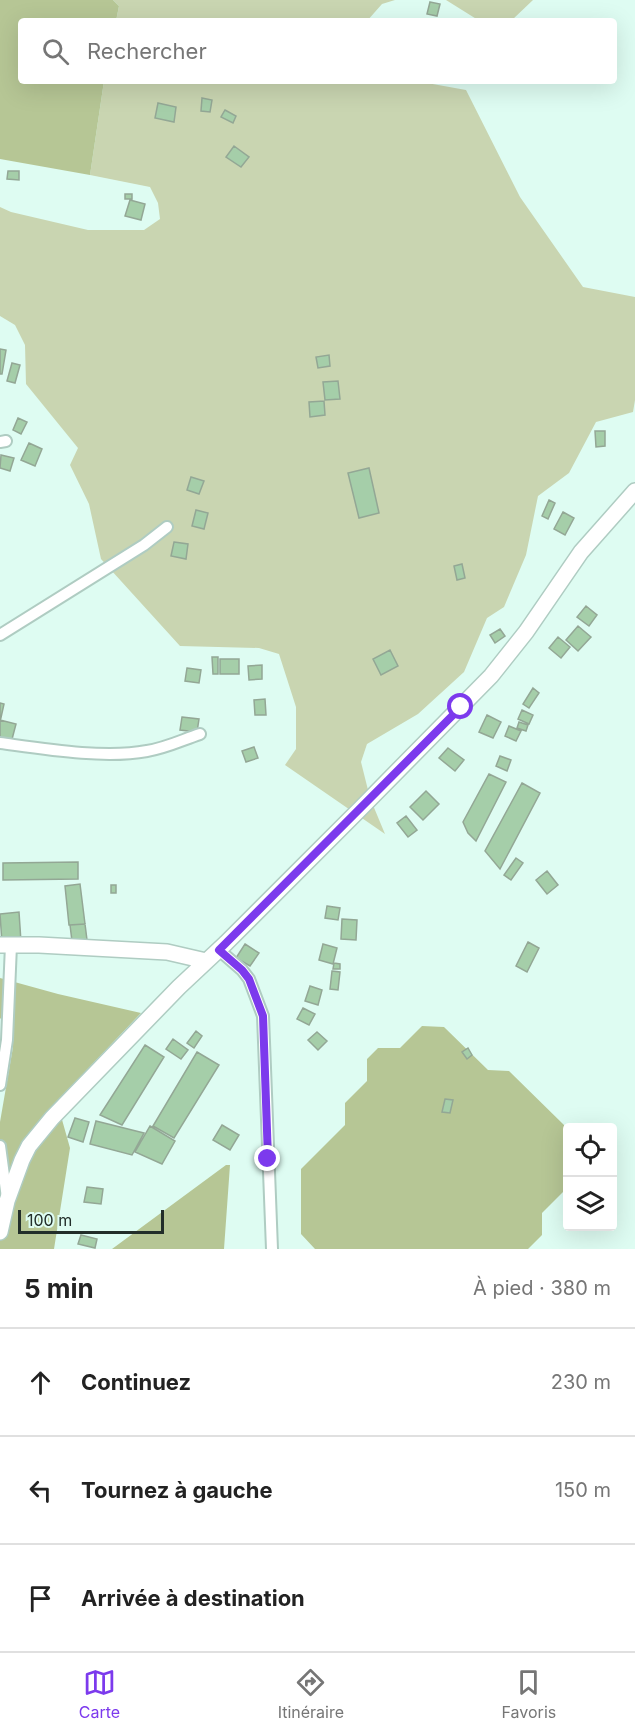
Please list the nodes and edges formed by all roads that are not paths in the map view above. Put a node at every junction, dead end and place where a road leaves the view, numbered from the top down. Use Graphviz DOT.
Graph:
graph roads {
  1 [pos="635,491"];
  2 [pos="167,527"];
  3 [pos="0,635"];
  4 [pos="200,734"];
  5 [pos="0,743"];
  6 [pos="5,945"];
  7 [pos="219,950"];
  8 [pos="206,961"];
  9 [pos="0,1085"];
  10 [pos="0,1146"];
  11 [pos="7,1201"];
  12 [pos="0,1233"];
  13 [pos="272,1249"];
  1 -- 7 [label="street"];
  2 -- 3 [label="street"];
  4 -- 5 [label="street"];
  6 -- 8 [label="street"];
  6 -- 9 [label="street"];
  7 -- 8 [label="street"];
  7 -- 13 [label="street"];
  8 -- 11 [label="street"];
  10 -- 11 [label="street"];
  11 -- 12 [label="street"];
}
